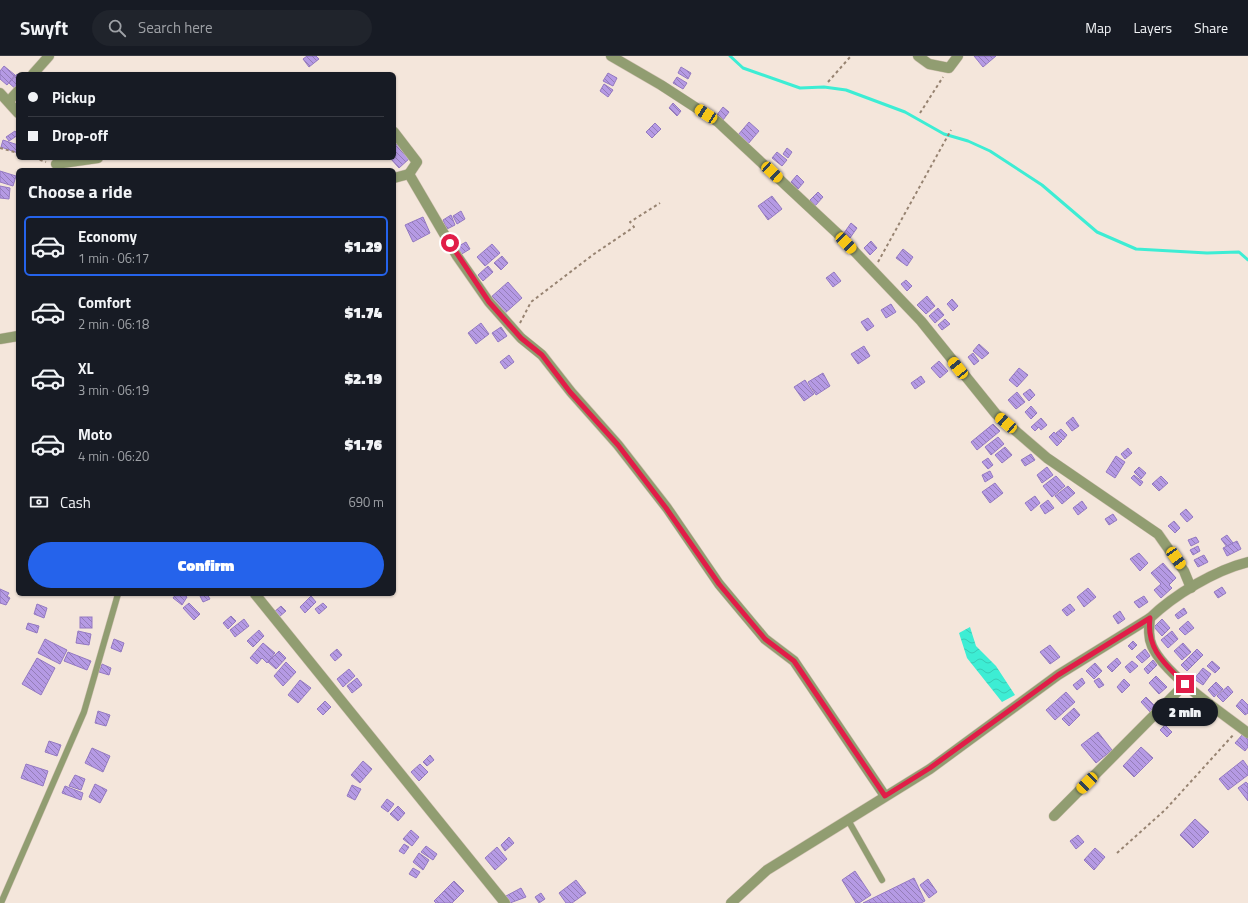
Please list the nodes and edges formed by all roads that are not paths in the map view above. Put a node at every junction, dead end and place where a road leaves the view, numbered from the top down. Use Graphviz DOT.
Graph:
graph roads {
  1 [pos="49,56"];
  2 [pos="611,56"];
  3 [pos="918,56"];
  4 [pos="958,56"];
  5 [pos="35,72"];
  6 [pos="0,93"];
  7 [pos="16,93"];
  8 [pos="9,101"];
  9 [pos="16,110"];
  10 [pos="396,135"];
  11 [pos="84,160"];
  12 [pos="56,164"];
  13 [pos="409,174"];
  14 [pos="396,177"];
  15 [pos="16,336"];
  16 [pos="0,339"];
  17 [pos="1248,562"];
  18 [pos="1191,588"];
  19 [pos="117,596"];
  20 [pos="257,596"];
  21 [pos="1150,618"];
  22 [pos="1185,684"];
  23 [pos="1244,730"];
  24 [pos="885,796"];
  25 [pos="1054,816"];
  26 [pos="848,820"];
  27 [pos="882,880"];
  28 [pos="1,903"];
  29 [pos="505,903"];
  30 [pos="731,903"];
  1 -- 5 [label="street"];
  2 -- 18 [label="street"];
  3 -- 4 [label="street"];
  6 -- 8 [label="street"];
  7 -- 8 [label="street"];
  8 -- 9 [label="street"];
  10 -- 13 [label="street"];
  11 -- 12 [label="street"];
  13 -- 14 [label="street"];
  13 -- 24 [label="street"];
  15 -- 16 [label="street"];
  17 -- 18 [label="street"];
  18 -- 21 [label="street"];
  19 -- 28 [label="lane"];
  20 -- 29 [label="street"];
  21 -- 22 [label="street"];
  21 -- 24 [label="street"];
  22 -- 23 [label="street"];
  22 -- 25 [label="street"];
  24 -- 26 [label="street"];
  26 -- 27 [label="lane"];
  26 -- 30 [label="street"];
}
